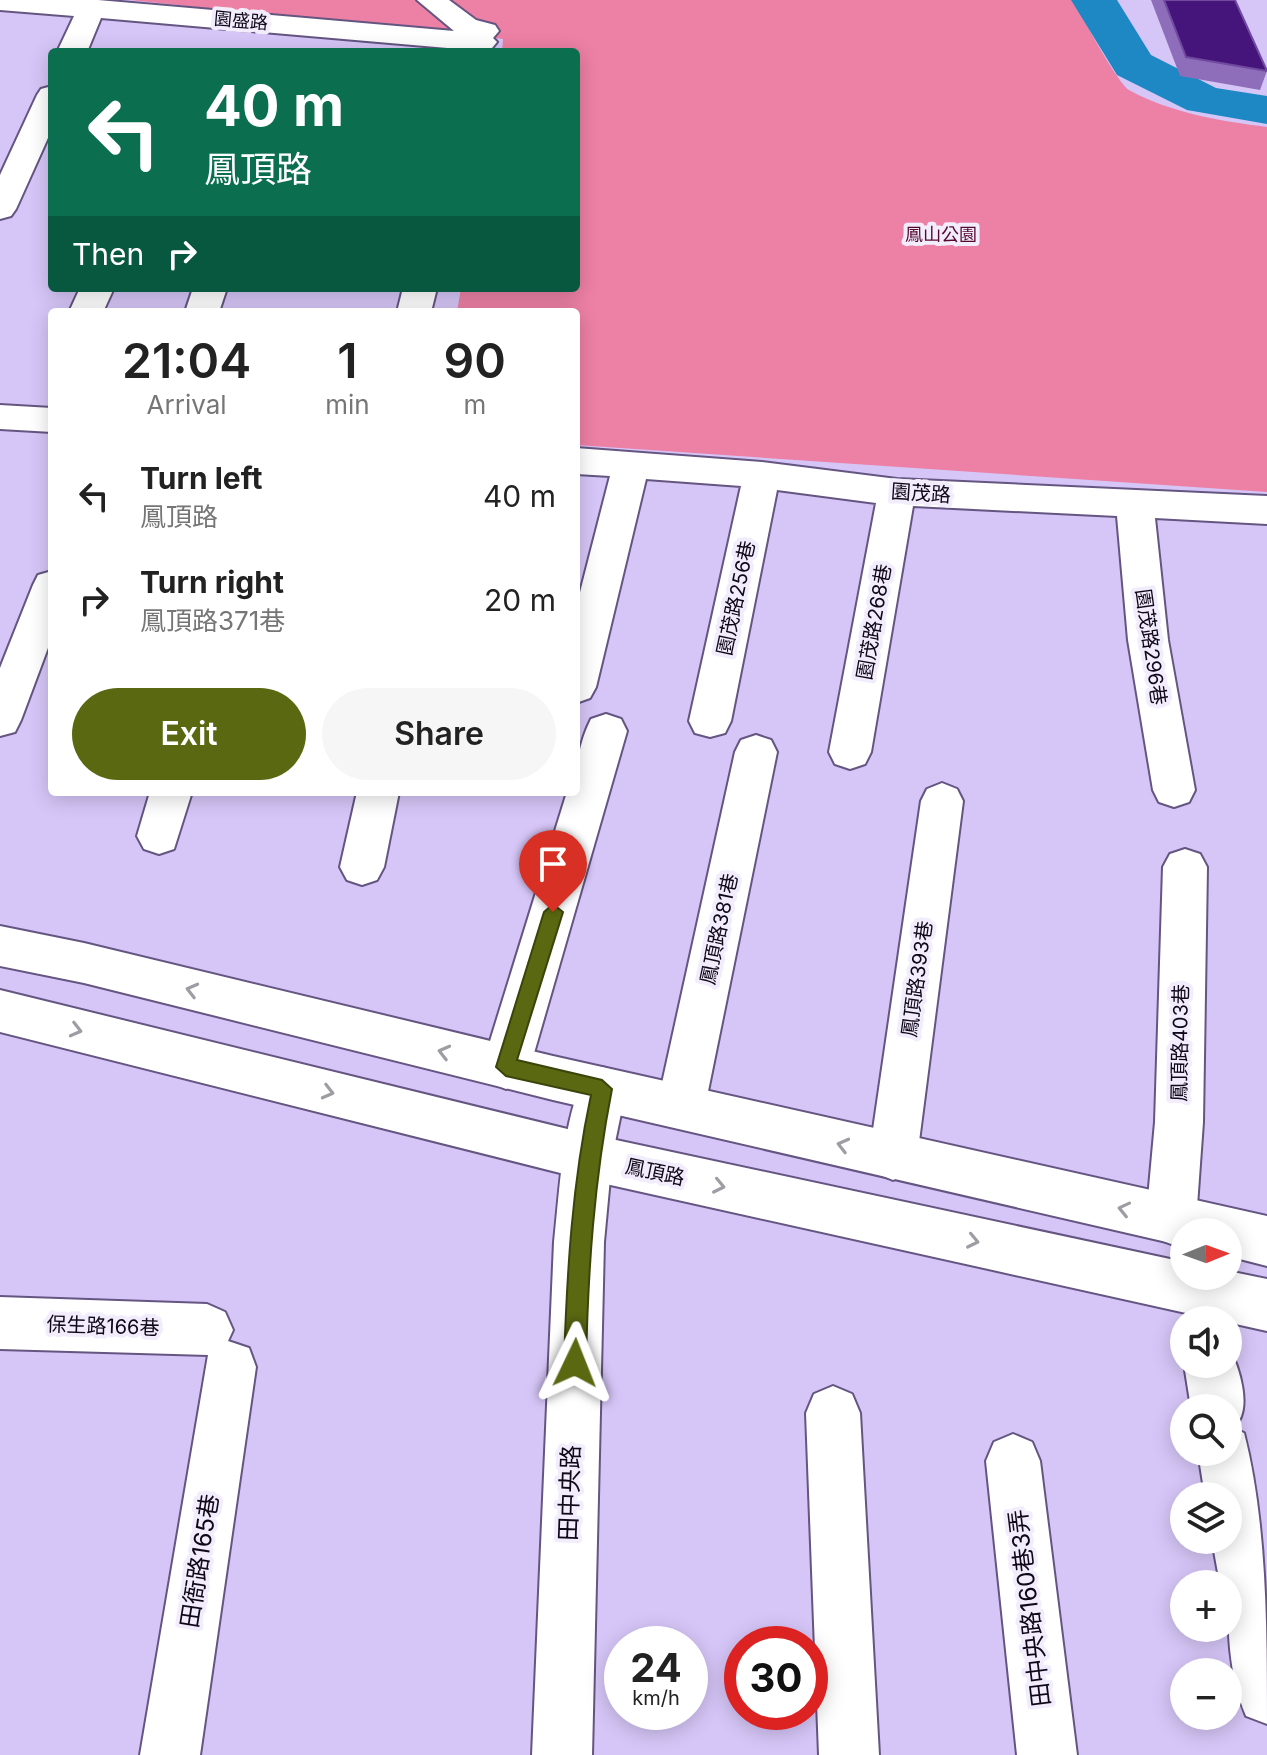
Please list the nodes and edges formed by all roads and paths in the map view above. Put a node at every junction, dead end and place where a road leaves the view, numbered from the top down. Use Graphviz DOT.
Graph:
graph roads {
  1 [pos="312,0"];
  2 [pos="431,0"];
  3 [pos="495,0"];
  4 [pos="0,1"];
  5 [pos="92,7"];
  6 [pos="293,39"];
  7 [pos="482,42"];
  8 [pos="74,48"];
  9 [pos="48,104"];
  10 [pos="0,209"];
  11 [pos="48,411"];
  12 [pos="0,417"];
  13 [pos="580,461"];
  14 [pos="631,465"];
  15 [pos="762,475"];
  16 [pos="897,492"];
  17 [pos="1135,504"];
  18 [pos="1267,510"];
  19 [pos="48,595"];
  20 [pos="580,671"];
  21 [pos="0,720"];
  22 [pos="710,721"];
  23 [pos="606,731"];
  24 [pos="756,752"];
  25 [pos="850,752"];
  26 [pos="1174,790"];
  27 [pos="170,796"];
  28 [pos="377,796"];
  29 [pos="942,801"];
  30 [pos="159,836"];
  31 [pos="362,867"];
  32 [pos="1185,867"];
  33 [pos="0,946"];
  34 [pos="0,1011"];
  35 [pos="506,1067"];
  36 [pos="602,1089"];
  37 [pos="681,1106"];
  38 [pos="588,1157"];
  39 [pos="893,1157"];
  40 [pos="1171,1218"];
  41 [pos="1170,1220"];
  42 [pos="1242,1235"];
  43 [pos="1267,1241"];
  44 [pos="1200,1305"];
  45 [pos="1267,1305"];
  46 [pos="0,1323"];
  47 [pos="218,1348"];
  48 [pos="833,1413"];
  49 [pos="1013,1461"];
  50 [pos="1227,1466"];
  51 [pos="1267,1695"];
  52 [pos="170,1755"];
  53 [pos="562,1755"];
  54 [pos="849,1755"];
  55 [pos="1047,1755"];
  1 -- 6 [label="street"];
  2 -- 7 [label="street"];
  3 -- 7 [label="street"];
  4 -- 5 [label="street, 園盛路"];
  5 -- 6 [label="street, 園盛路"];
  5 -- 8 [label="street"];
  6 -- 7 [label="street, 園盛路"];
  9 -- 10 [label="street"];
  11 -- 12 [label="street"];
  13 -- 14 [label="street, 園茂路"];
  14 -- 15 [label="street, 園茂路"];
  14 -- 20 [label="street"];
  15 -- 16 [label="street, 園茂路"];
  15 -- 22 [label="street, 園茂路256巷"];
  16 -- 17 [label="street, 園茂路"];
  16 -- 25 [label="street, 園茂路268巷"];
  17 -- 18 [label="street, 園茂路"];
  17 -- 26 [label="street, 園茂路296巷"];
  19 -- 21 [label="street"];
  23 -- 35 [label="street"];
  24 -- 37 [label="street, 鳳頂路381巷"];
  27 -- 30 [label="street"];
  28 -- 31 [label="street"];
  29 -- 39 [label="street, 鳳頂路393巷"];
  32 -- 40 [label="street, 鳳頂路403巷"];
  35 -- 33 [label="street, one-way"];
  34 -- 38 [label="street, 鳳頂路, one-way"];
  35 -- 36 [label="street"];
  36 -- 37 [label="street"];
  36 -- 38 [label="street, 田中央路"];
  39 -- 37 [label="street, one-way"];
  38 -- 44 [label="street, 鳳頂路, one-way"];
  38 -- 53 [label="street, 田中央路"];
  41 -- 39 [label="street, one-way"];
  42 -- 43 [label="street"];
  44 -- 45 [label="street, 鳳頂路"];
  46 -- 47 [label="street, 保生路166巷"];
  47 -- 52 [label="street, 田衙路165巷"];
  48 -- 54 [label="street"];
  49 -- 55 [label="street, 田中央路160巷3弄"];
  50 -- 51 [label="street"];
}
